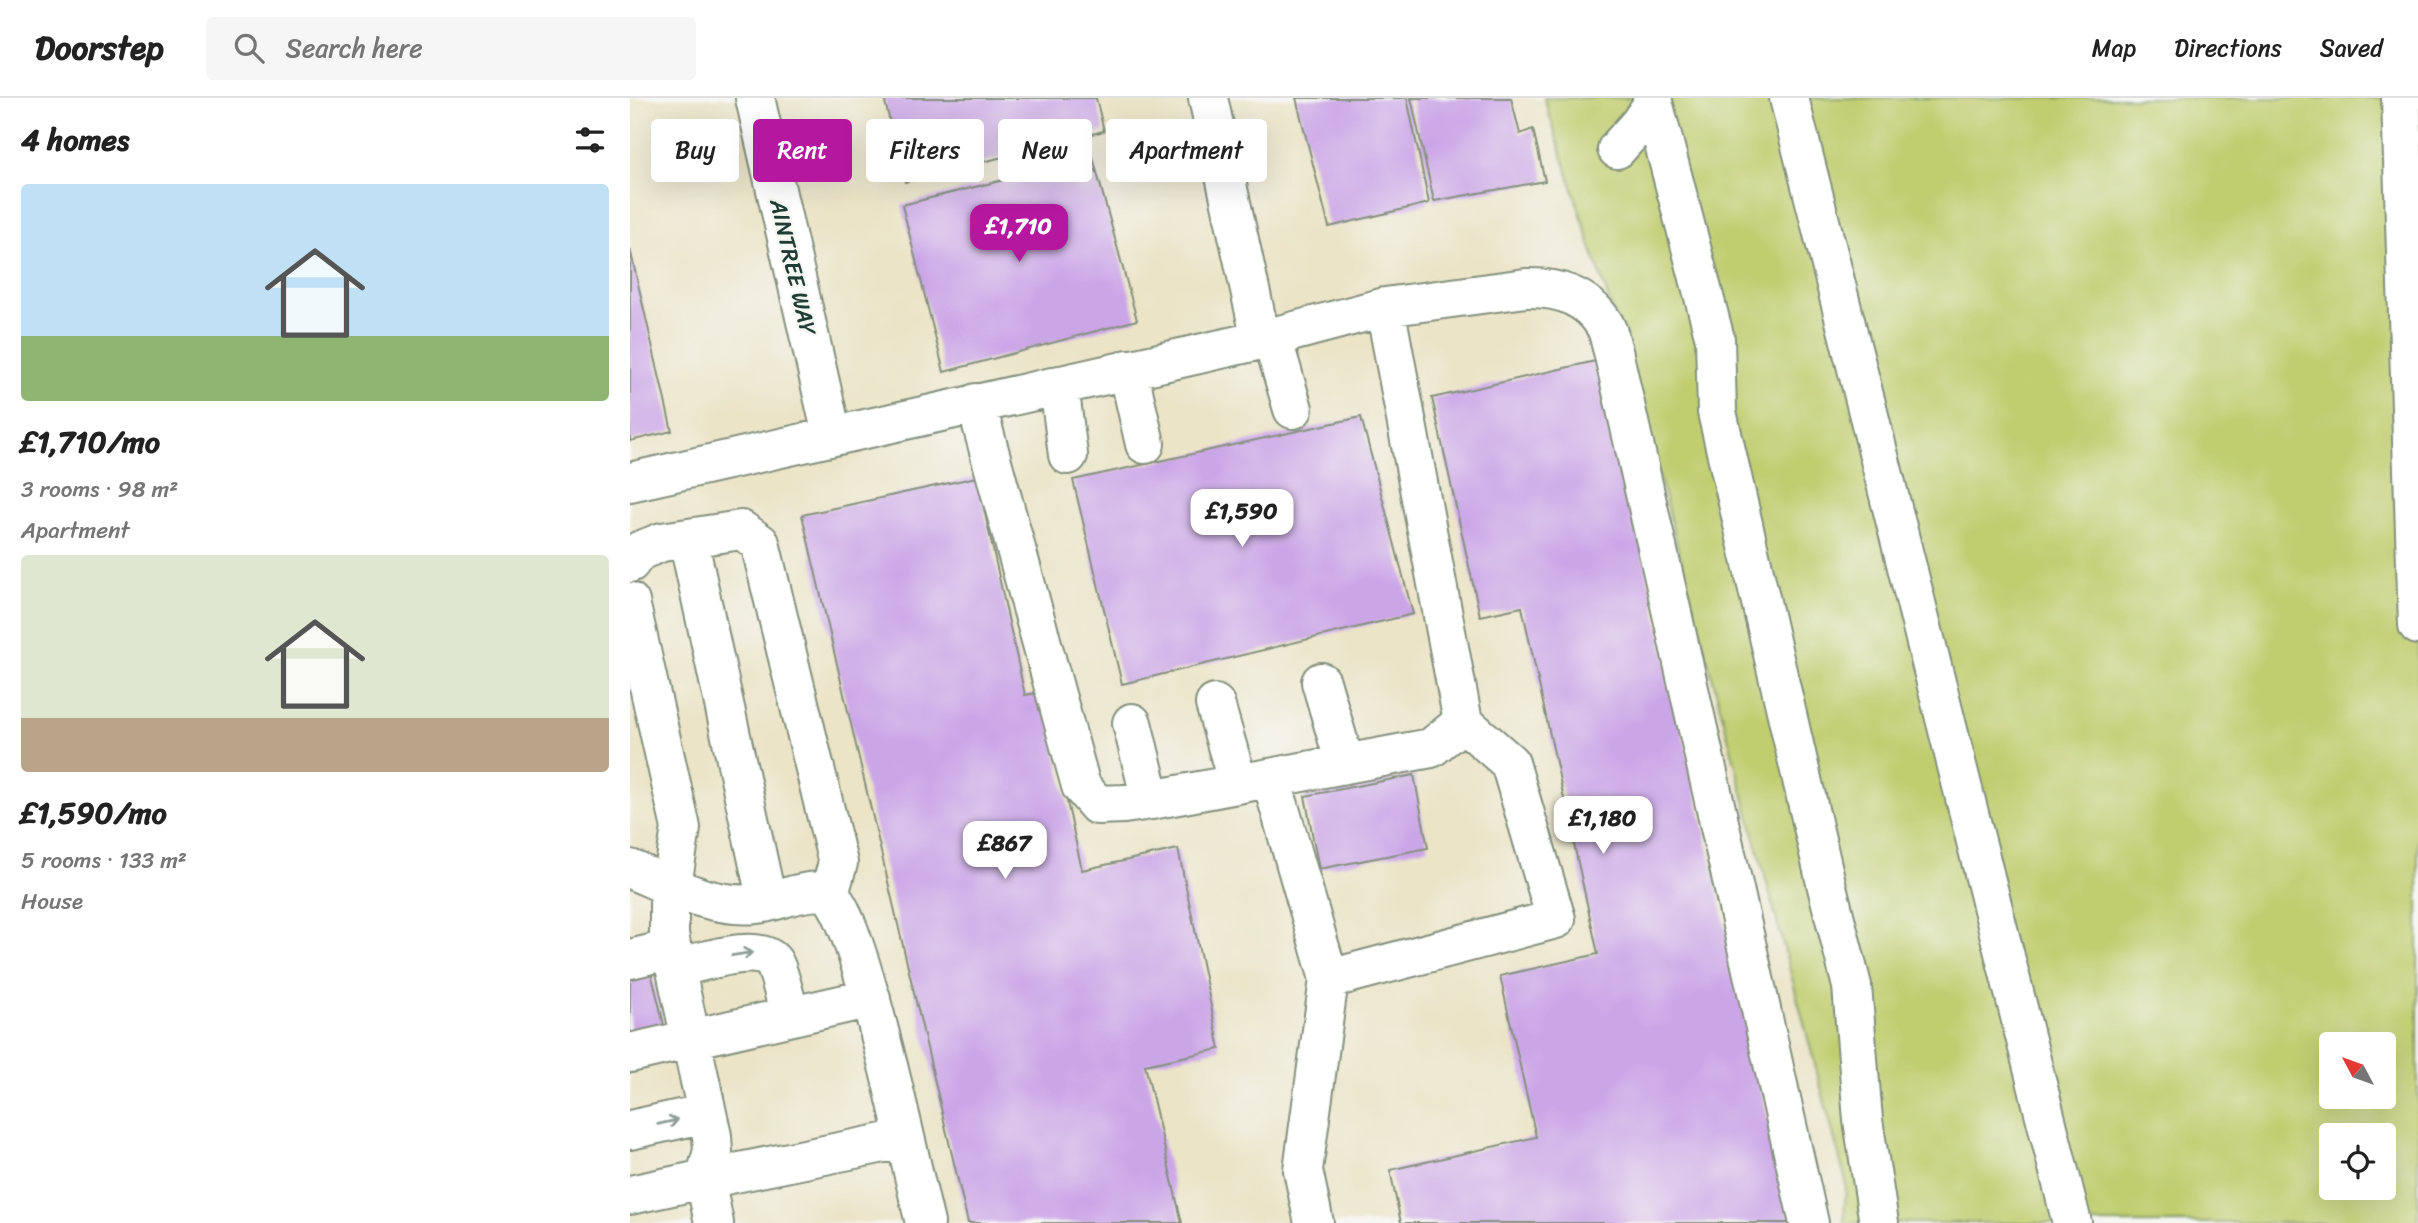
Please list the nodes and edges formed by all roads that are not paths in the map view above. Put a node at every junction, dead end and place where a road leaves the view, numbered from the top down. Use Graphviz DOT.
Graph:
graph roads {
  1 [pos="755,98"];
  2 [pos="1208,98"];
  3 [pos="1789,98"];
  4 [pos="2401,98"];
  5 [pos="1653,101"];
  6 [pos="1617,149"];
  7 [pos="1385,307"];
  8 [pos="1266,338"];
  9 [pos="1128,369"];
  10 [pos="1059,385"];
  11 [pos="976,403"];
  12 [pos="1293,409"];
  13 [pos="832,435"];
  14 [pos="1145,444"];
  15 [pos="1068,455"];
  16 [pos="630,482"];
  17 [pos="688,538"];
  18 [pos="630,563"];
  19 [pos="630,602"];
  20 [pos="2418,625"];
  21 [pos="1321,682"];
  22 [pos="1215,704"];
  23 [pos="1463,722"];
  24 [pos="1132,723"];
  25 [pos="1345,764"];
  26 [pos="1254,781"];
  27 [pos="1151,800"];
  28 [pos="630,869"];
  29 [pos="671,886"];
  30 [pos="829,894"];
  31 [pos="767,902"];
  32 [pos="630,959"];
  33 [pos="673,959"];
  34 [pos="1329,979"];
  35 [pos="871,998"];
  36 [pos="790,1016"];
  37 [pos="690,1038"];
  38 [pos="630,1053"];
  39 [pos="707,1113"];
  40 [pos="630,1130"];
  41 [pos="904,1139"];
  42 [pos="705,1179"];
  43 [pos="630,1195"];
  44 [pos="714,1223"];
  45 [pos="925,1223"];
  46 [pos="1314,1223"];
  47 [pos="1809,1223"];
  48 [pos="1879,1223"];
  49 [pos="2073,1223"];
  1 -- 13 [label="lane, AINTREE WAY"];
  2 -- 8 [label="lane"];
  3 -- 49 [label="lane"];
  4 -- 20 [label="lane"];
  5 -- 6 [label="lane"];
  5 -- 48 [label="lane"];
  7 -- 8 [label="lane"];
  7 -- 23 [label="lane"];
  7 -- 47 [label="lane"];
  8 -- 9 [label="lane"];
  8 -- 12 [label="lane"];
  9 -- 10 [label="lane"];
  9 -- 14 [label="lane"];
  10 -- 11 [label="lane"];
  10 -- 15 [label="lane"];
  11 -- 13 [label="lane"];
  11 -- 27 [label="lane"];
  13 -- 16 [label="lane"];
  17 -- 18 [label="lane"];
  17 -- 30 [label="lane"];
  17 -- 31 [label="lane"];
  19 -- 29 [label="lane"];
  21 -- 25 [label="lane"];
  22 -- 26 [label="lane"];
  23 -- 25 [label="lane"];
  23 -- 34 [label="lane"];
  24 -- 27 [label="lane"];
  25 -- 26 [label="lane"];
  26 -- 27 [label="lane"];
  26 -- 34 [label="lane"];
  28 -- 29 [label="lane"];
  29 -- 31 [label="lane"];
  29 -- 33 [label="lane"];
  30 -- 31 [label="lane"];
  30 -- 35 [label="lane"];
  32 -- 33 [label="lane"];
  33 -- 36 [label="lane, one-way"];
  33 -- 37 [label="lane"];
  34 -- 46 [label="lane"];
  35 -- 36 [label="lane"];
  35 -- 41 [label="lane"];
  36 -- 37 [label="lane"];
  37 -- 38 [label="lane"];
  37 -- 39 [label="lane"];
  40 -- 39 [label="lane, one-way"];
  39 -- 42 [label="lane"];
  41 -- 42 [label="lane"];
  41 -- 45 [label="lane"];
  42 -- 43 [label="lane"];
  42 -- 44 [label="lane"];
}
